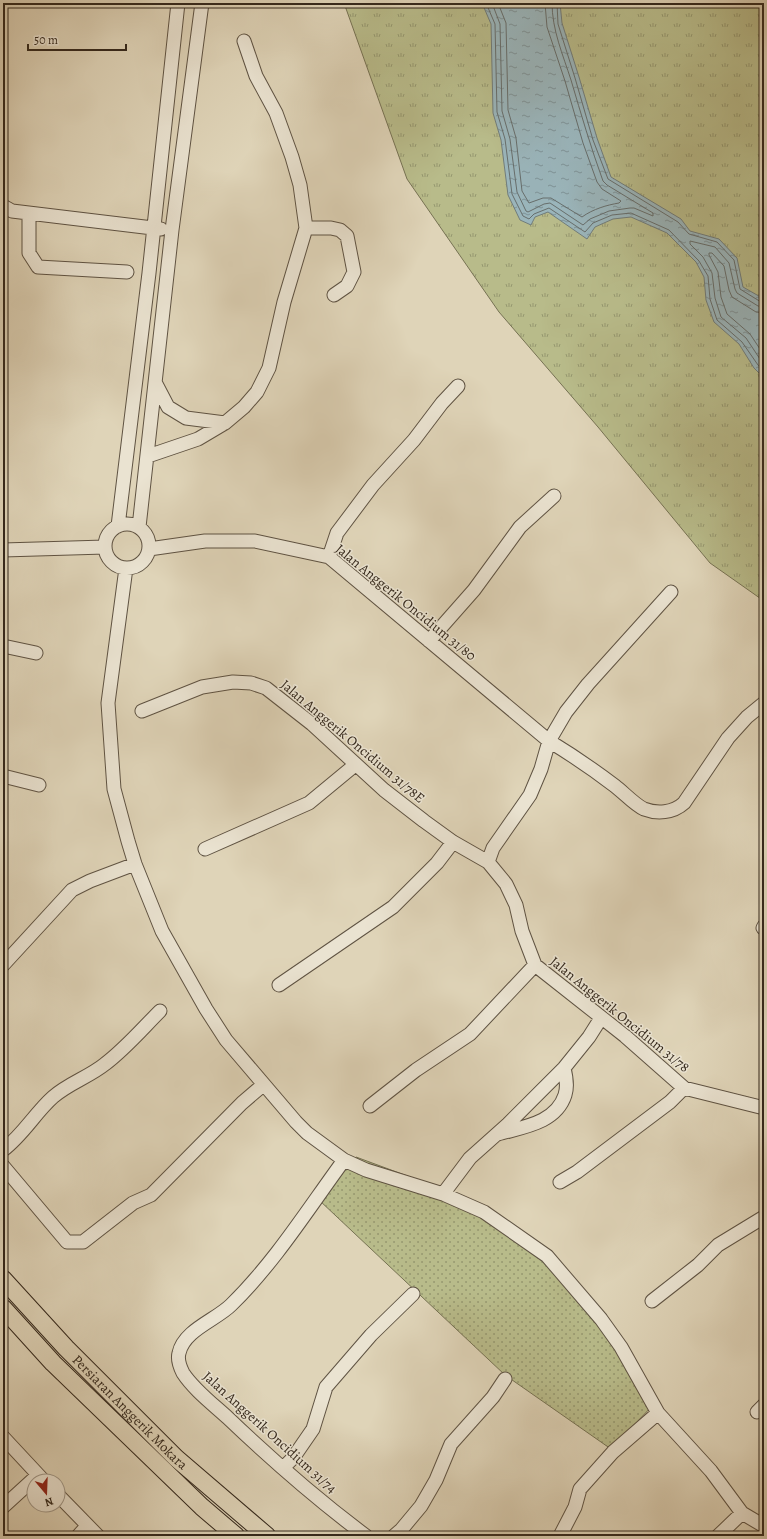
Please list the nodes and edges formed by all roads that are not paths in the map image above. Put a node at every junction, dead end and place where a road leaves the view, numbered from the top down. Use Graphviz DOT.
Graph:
graph roads {
  1 [pos="178,3"];
  2 [pos="202,3"];
  3 [pos="244,41"];
  4 [pos="6,210"];
  5 [pos="28,213"];
  6 [pos="154,228"];
  7 [pos="306,228"];
  8 [pos="172,230"];
  9 [pos="127,272"];
  10 [pos="334,295"];
  11 [pos="156,384"];
  12 [pos="458,386"];
  13 [pos="225,423"];
  14 [pos="148,456"];
  15 [pos="554,496"];
  16 [pos="118,526"];
  17 [pos="139,527"];
  18 [pos="105,547"];
  19 [pos="149,549"];
  20 [pos="3,550"];
  21 [pos="329,557"];
  22 [pos="126,568"];
  23 [pos="670,592"];
  24 [pos="429,641"];
  25 [pos="3,646"];
  26 [pos="36,653"];
  27 [pos="764,703"];
  28 [pos="142,711"];
  29 [pos="549,741"];
  30 [pos="355,765"];
  31 [pos="3,776"];
  32 [pos="39,785"];
  33 [pos="453,842"];
  34 [pos="205,849"];
  35 [pos="488,862"];
  36 [pos="135,864"];
  37 [pos="3,965"];
  38 [pos="534,965"];
  39 [pos="279,985"];
  40 [pos="160,1011"];
  41 [pos="601,1018"];
  42 [pos="564,1068"];
  43 [pos="263,1085"];
  44 [pos="684,1088"];
  45 [pos="370,1106"];
  46 [pos="764,1108"];
  47 [pos="497,1134"];
  48 [pos="3,1150"];
  49 [pos="344,1160"];
  50 [pos="3,1166"];
  51 [pos="560,1182"];
  52 [pos="443,1194"];
  53 [pos="764,1217"];
  54 [pos="3,1279"];
  55 [pos="413,1294"];
  56 [pos="652,1301"];
  57 [pos="3,1308"];
  58 [pos="505,1379"];
  59 [pos="658,1414"];
  60 [pos="3,1437"];
  61 [pos="283,1468"];
  62 [pos="37,1473"];
  63 [pos="26,1490"];
  64 [pos="3,1507"];
  65 [pos="66,1507"];
  66 [pos="742,1513"];
  67 [pos="764,1526"];
  68 [pos="83,1531"];
  69 [pos="98,1536"];
  70 [pos="236,1536"];
  71 [pos="267,1536"];
  72 [pos="366,1536"];
  73 [pos="394,1536"];
  74 [pos="560,1536"];
  75 [pos="718,1536"];
  1 -- 6 [label="street"];
  2 -- 8 [label="street"];
  3 -- 7 [label="street"];
  4 -- 5 [label="street"];
  5 -- 6 [label="street"];
  5 -- 9 [label="street"];
  6 -- 8 [label="street"];
  6 -- 16 [label="street"];
  7 -- 10 [label="street"];
  7 -- 13 [label="street"];
  8 -- 11 [label="street"];
  11 -- 13 [label="street"];
  11 -- 14 [label="street"];
  12 -- 21 [label="street"];
  13 -- 14 [label="street"];
  14 -- 17 [label="street"];
  15 -- 24 [label="street"];
  16 -- 17 [label="street"];
  16 -- 18 [label="street"];
  17 -- 19 [label="street"];
  18 -- 20 [label="street"];
  18 -- 22 [label="street"];
  19 -- 21 [label="street, Jalan Anggerik Oncidium 31/80"];
  19 -- 22 [label="street"];
  21 -- 24 [label="street, Jalan Anggerik Oncidium 31/80"];
  22 -- 36 [label="street"];
  23 -- 29 [label="street"];
  24 -- 29 [label="street, Jalan Anggerik Oncidium 31/80"];
  25 -- 26 [label="street"];
  27 -- 29 [label="street, Jalan Anggerik Oncidium 31/80"];
  28 -- 30 [label="street, Jalan Anggerik Oncidium 31/78E"];
  29 -- 35 [label="street"];
  30 -- 33 [label="street, Jalan Anggerik Oncidium 31/78E"];
  30 -- 34 [label="street"];
  31 -- 32 [label="street"];
  33 -- 35 [label="street, Jalan Anggerik Oncidium 31/78E"];
  33 -- 39 [label="street"];
  35 -- 38 [label="street, Jalan Anggerik Oncidium 31/78"];
  36 -- 37 [label="street"];
  36 -- 43 [label="street"];
  38 -- 41 [label="street, Jalan Anggerik Oncidium 31/78"];
  38 -- 45 [label="street"];
  40 -- 48 [label="street"];
  41 -- 42 [label="street"];
  41 -- 44 [label="street, Jalan Anggerik Oncidium 31/78"];
  42 -- 47 [label="street"];
  42 -- 47 [label="street"];
  43 -- 49 [label="street"];
  43 -- 50 [label="street"];
  44 -- 46 [label="street, Jalan Anggerik Oncidium 31/78"];
  44 -- 51 [label="street"];
  47 -- 52 [label="street"];
  49 -- 52 [label="street"];
  49 -- 61 [label="street, Jalan Anggerik Oncidium 31/74"];
  52 -- 59 [label="street"];
  53 -- 56 [label="street"];
  54 -- 71 [label="main road, Persiaran Anggerik Mokara"];
  55 -- 61 [label="street"];
  57 -- 70 [label="main road, Persiaran Anggerik Mokara"];
  58 -- 73 [label="street"];
  59 -- 66 [label="street"];
  59 -- 74 [label="street"];
  60 -- 62 [label="street"];
  61 -- 72 [label="street, Jalan Anggerik Oncidium 31/74"];
  63 -- 64 [label="street"];
  65 -- 68 [label="street"];
  66 -- 67 [label="street"];
  66 -- 75 [label="street"];
  68 -- 69 [label="street"];
}
